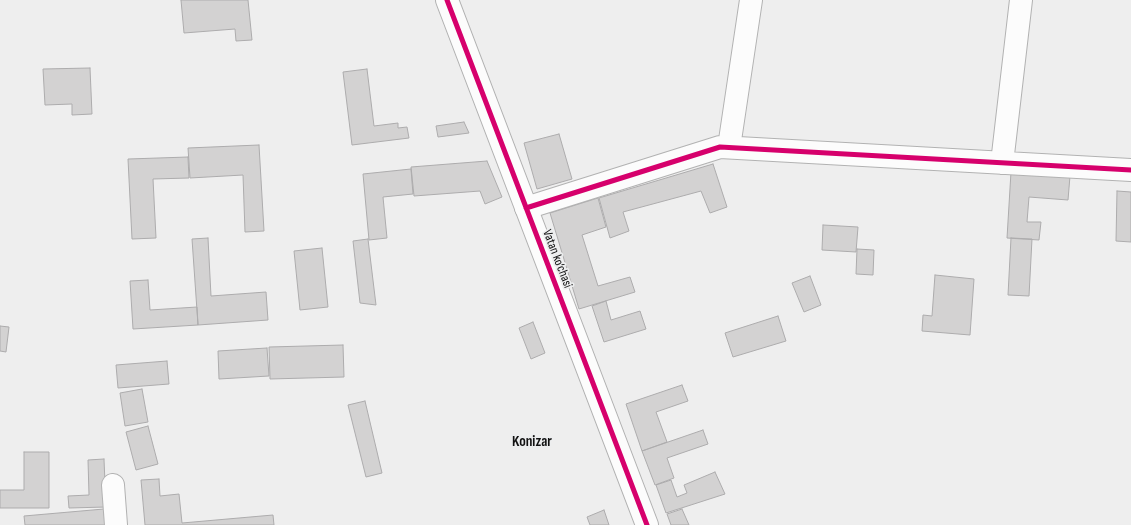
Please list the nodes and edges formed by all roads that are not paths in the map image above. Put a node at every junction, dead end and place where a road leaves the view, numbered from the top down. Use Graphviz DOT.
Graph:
graph roads {
  1 [pos="447,0"];
  2 [pos="751,0"];
  3 [pos="1021,0"];
  4 [pos="729,147"];
  5 [pos="1002,163"];
  6 [pos="1131,170"];
  7 [pos="526,208"];
  8 [pos="113,485"];
  9 [pos="116,525"];
  10 [pos="647,525"];
  1 -- 7 [label="street, Vatan ko‘chasi"];
  2 -- 4 [label="street"];
  3 -- 5 [label="street"];
  4 -- 5 [label="street"];
  4 -- 7 [label="street"];
  5 -- 6 [label="street"];
  7 -- 10 [label="street, Vatan ko‘chasi"];
  8 -- 9 [label="street"];
}
